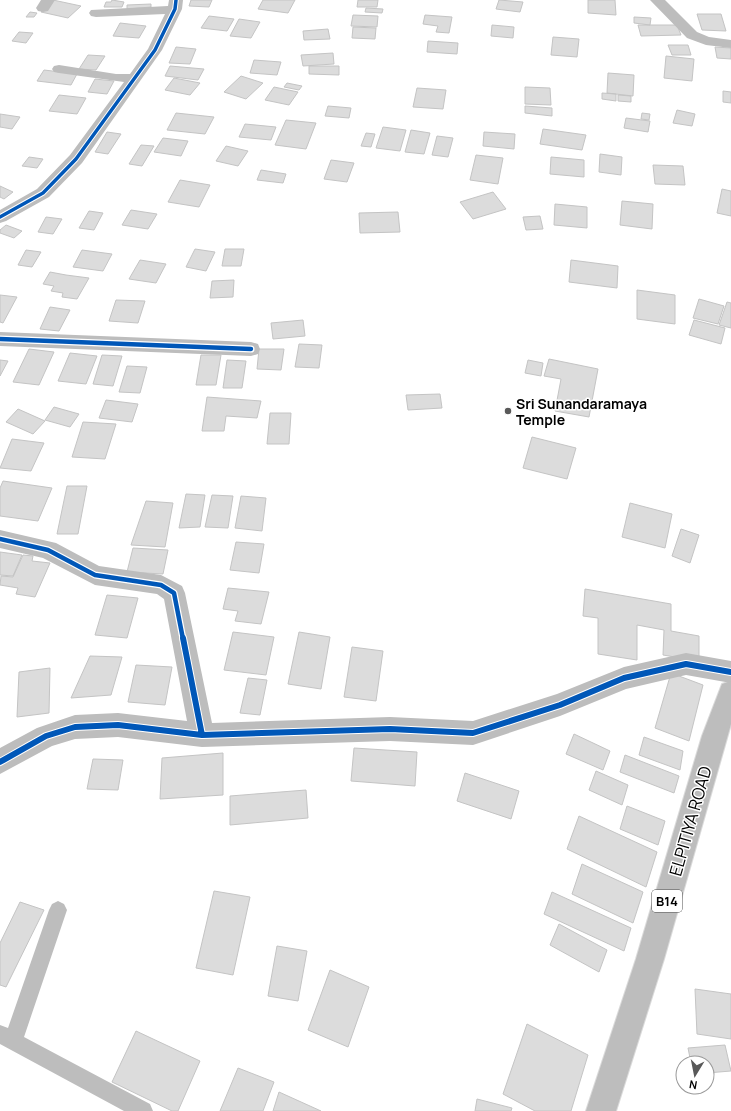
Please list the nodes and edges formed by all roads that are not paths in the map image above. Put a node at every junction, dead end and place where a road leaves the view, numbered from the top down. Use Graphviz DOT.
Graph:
graph roads {
  1 [pos="657,0"];
  2 [pos="175,5"];
  3 [pos="96,13"];
  4 [pos="731,44"];
  5 [pos="60,69"];
  6 [pos="136,78"];
  7 [pos="0,217"];
  8 [pos="0,339"];
  9 [pos="251,349"];
  10 [pos="0,539"];
  11 [pos="731,672"];
  12 [pos="731,692"];
  13 [pos="202,735"];
  14 [pos="0,762"];
  15 [pos="58,910"];
  16 [pos="6,1037"];
  17 [pos="143,1111"];
  18 [pos="601,1111"];
  1 -- 4 [label="street"];
  2 -- 3 [label="street"];
  2 -- 6 [label="street"];
  5 -- 6 [label="street"];
  6 -- 7 [label="street"];
  8 -- 9 [label="street"];
  10 -- 13 [label="street"];
  11 -- 13 [label="street"];
  12 -- 18 [label="street, ELPITIYA ROAD / B14"];
  13 -- 14 [label="street"];
  15 -- 16 [label="lane"];
  16 -- 17 [label="lane"];
}
